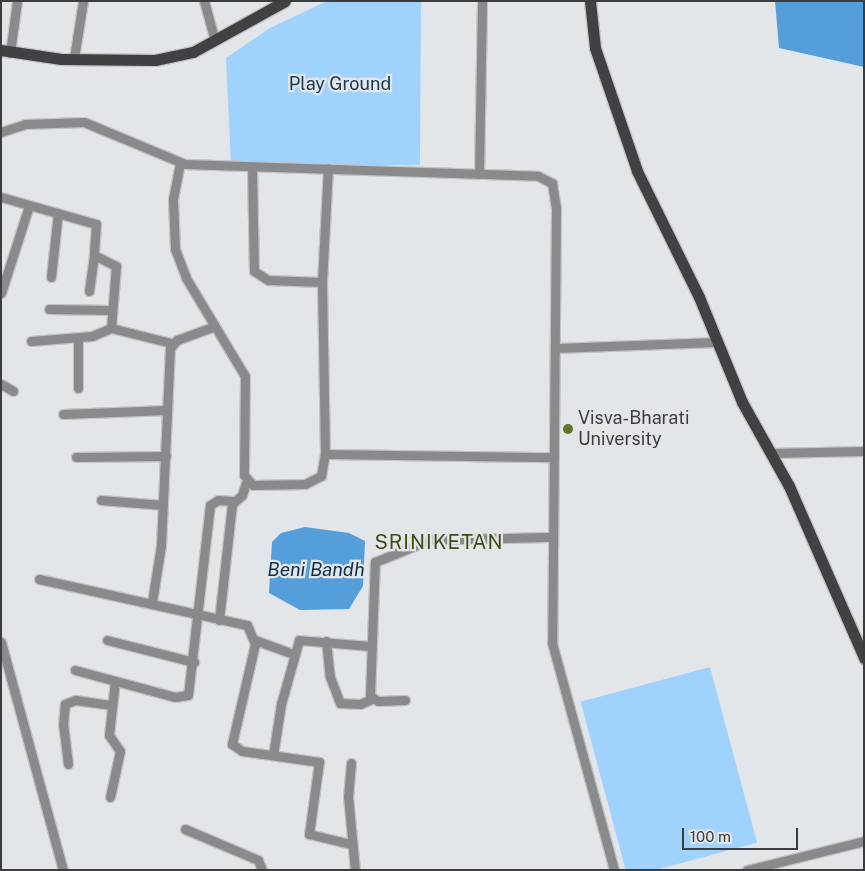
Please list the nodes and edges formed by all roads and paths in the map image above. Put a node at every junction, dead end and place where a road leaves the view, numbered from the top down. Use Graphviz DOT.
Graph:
graph roads {
  1 [pos="17,1"];
  2 [pos="83,1"];
  3 [pos="204,1"];
  4 [pos="285,1"];
  5 [pos="482,1"];
  6 [pos="590,1"];
  7 [pos="214,41"];
  8 [pos="5,51"];
  9 [pos="74,58"];
  10 [pos="1,132"];
  11 [pos="180,163"];
  12 [pos="252,168"];
  13 [pos="328,168"];
  14 [pos="479,174"];
  15 [pos="1,197"];
  16 [pos="29,206"];
  17 [pos="58,213"];
  18 [pos="94,255"];
  19 [pos="51,278"];
  20 [pos="322,282"];
  21 [pos="89,291"];
  22 [pos="1,292"];
  23 [pos="49,309"];
  24 [pos="110,310"];
  25 [pos="215,326"];
  26 [pos="111,328"];
  27 [pos="78,338"];
  28 [pos="32,341"];
  29 [pos="718,342"];
  30 [pos="171,344"];
  31 [pos="555,348"];
  32 [pos="1,384"];
  33 [pos="78,388"];
  34 [pos="13,391"];
  35 [pos="168,410"];
  36 [pos="63,414"];
  37 [pos="864,451"];
  38 [pos="770,453"];
  39 [pos="325,454"];
  40 [pos="166,456"];
  41 [pos="554,456"];
  42 [pos="76,457"];
  43 [pos="246,483"];
  44 [pos="101,500"];
  45 [pos="233,501"];
  46 [pos="163,505"];
  47 [pos="553,537"];
  48 [pos="39,579"];
  49 [pos="152,602"];
  50 [pos="198,616"];
  51 [pos="219,620"];
  52 [pos="107,640"];
  53 [pos="255,640"];
  54 [pos="1,642"];
  55 [pos="326,642"];
  56 [pos="371,646"];
  57 [pos="293,654"];
  58 [pos="864,658"];
  59 [pos="194,662"];
  60 [pos="75,670"];
  61 [pos="115,681"];
  62 [pos="372,699"];
  63 [pos="405,700"];
  64 [pos="112,705"];
  65 [pos="273,755"];
  66 [pos="351,763"];
  67 [pos="68,764"];
  68 [pos="110,797"];
  69 [pos="184,829"];
  70 [pos="864,841"];
  71 [pos="350,844"];
  72 [pos="62,870"];
  73 [pos="262,870"];
  74 [pos="355,870"];
  75 [pos="614,870"];
  76 [pos="747,870"];
  1 -- 8 [label="street"];
  2 -- 9 [label="street"];
  3 -- 7 [label="street"];
  4 -- 7 [label="main road"];
  5 -- 14 [label="street"];
  6 -- 29 [label="main road"];
  7 -- 9 [label="main road"];
  8 -- 9 [label="main road"];
  10 -- 11 [label="street"];
  11 -- 12 [label="street"];
  11 -- 25 [label="street"];
  12 -- 13 [label="street"];
  12 -- 20 [label="street"];
  13 -- 14 [label="street"];
  13 -- 20 [label="street"];
  14 -- 31 [label="street"];
  15 -- 16 [label="street"];
  16 -- 17 [label="street"];
  16 -- 22 [label="street"];
  17 -- 18 [label="street"];
  17 -- 19 [label="street"];
  18 -- 21 [label="street"];
  18 -- 24 [label="street"];
  20 -- 39 [label="street"];
  23 -- 24 [label="street"];
  24 -- 26 [label="street"];
  25 -- 30 [label="street"];
  25 -- 43 [label="street"];
  26 -- 27 [label="street"];
  26 -- 30 [label="street"];
  27 -- 28 [label="street"];
  27 -- 33 [label="street"];
  29 -- 31 [label="street"];
  29 -- 38 [label="main road"];
  30 -- 35 [label="street"];
  31 -- 41 [label="street"];
  32 -- 34 [label="street"];
  35 -- 36 [label="street"];
  35 -- 40 [label="street"];
  37 -- 38 [label="street"];
  38 -- 58 [label="main road"];
  39 -- 41 [label="street"];
  39 -- 43 [label="street"];
  40 -- 42 [label="street"];
  40 -- 46 [label="street"];
  41 -- 47 [label="street"];
  43 -- 45 [label="street"];
  44 -- 46 [label="street"];
  45 -- 50 [label="street"];
  45 -- 51 [label="street"];
  46 -- 49 [label="street"];
  47 -- 56 [label="street"];
  47 -- 75 [label="street"];
  48 -- 49 [label="street"];
  49 -- 50 [label="street"];
  50 -- 51 [label="street"];
  50 -- 59 [label="street"];
  51 -- 53 [label="street"];
  52 -- 59 [label="street"];
  53 -- 57 [label="street"];
  53 -- 65 [label="street"];
  54 -- 72 [label="street"];
  55 -- 56 [label="street"];
  55 -- 57 [label="street"];
  55 -- 62 [label="street"];
  56 -- 62 [label="street"];
  57 -- 65 [label="street"];
  59 -- 61 [label="street"];
  60 -- 61 [label="street"];
  61 -- 64 [label="street"];
  62 -- 63 [label="street"];
  64 -- 67 [label="street"];
  64 -- 68 [label="street"];
  65 -- 71 [label="street"];
  66 -- 71 [label="street"];
  69 -- 73 [label="street"];
  70 -- 76 [label="street"];
  71 -- 74 [label="street"];
}
